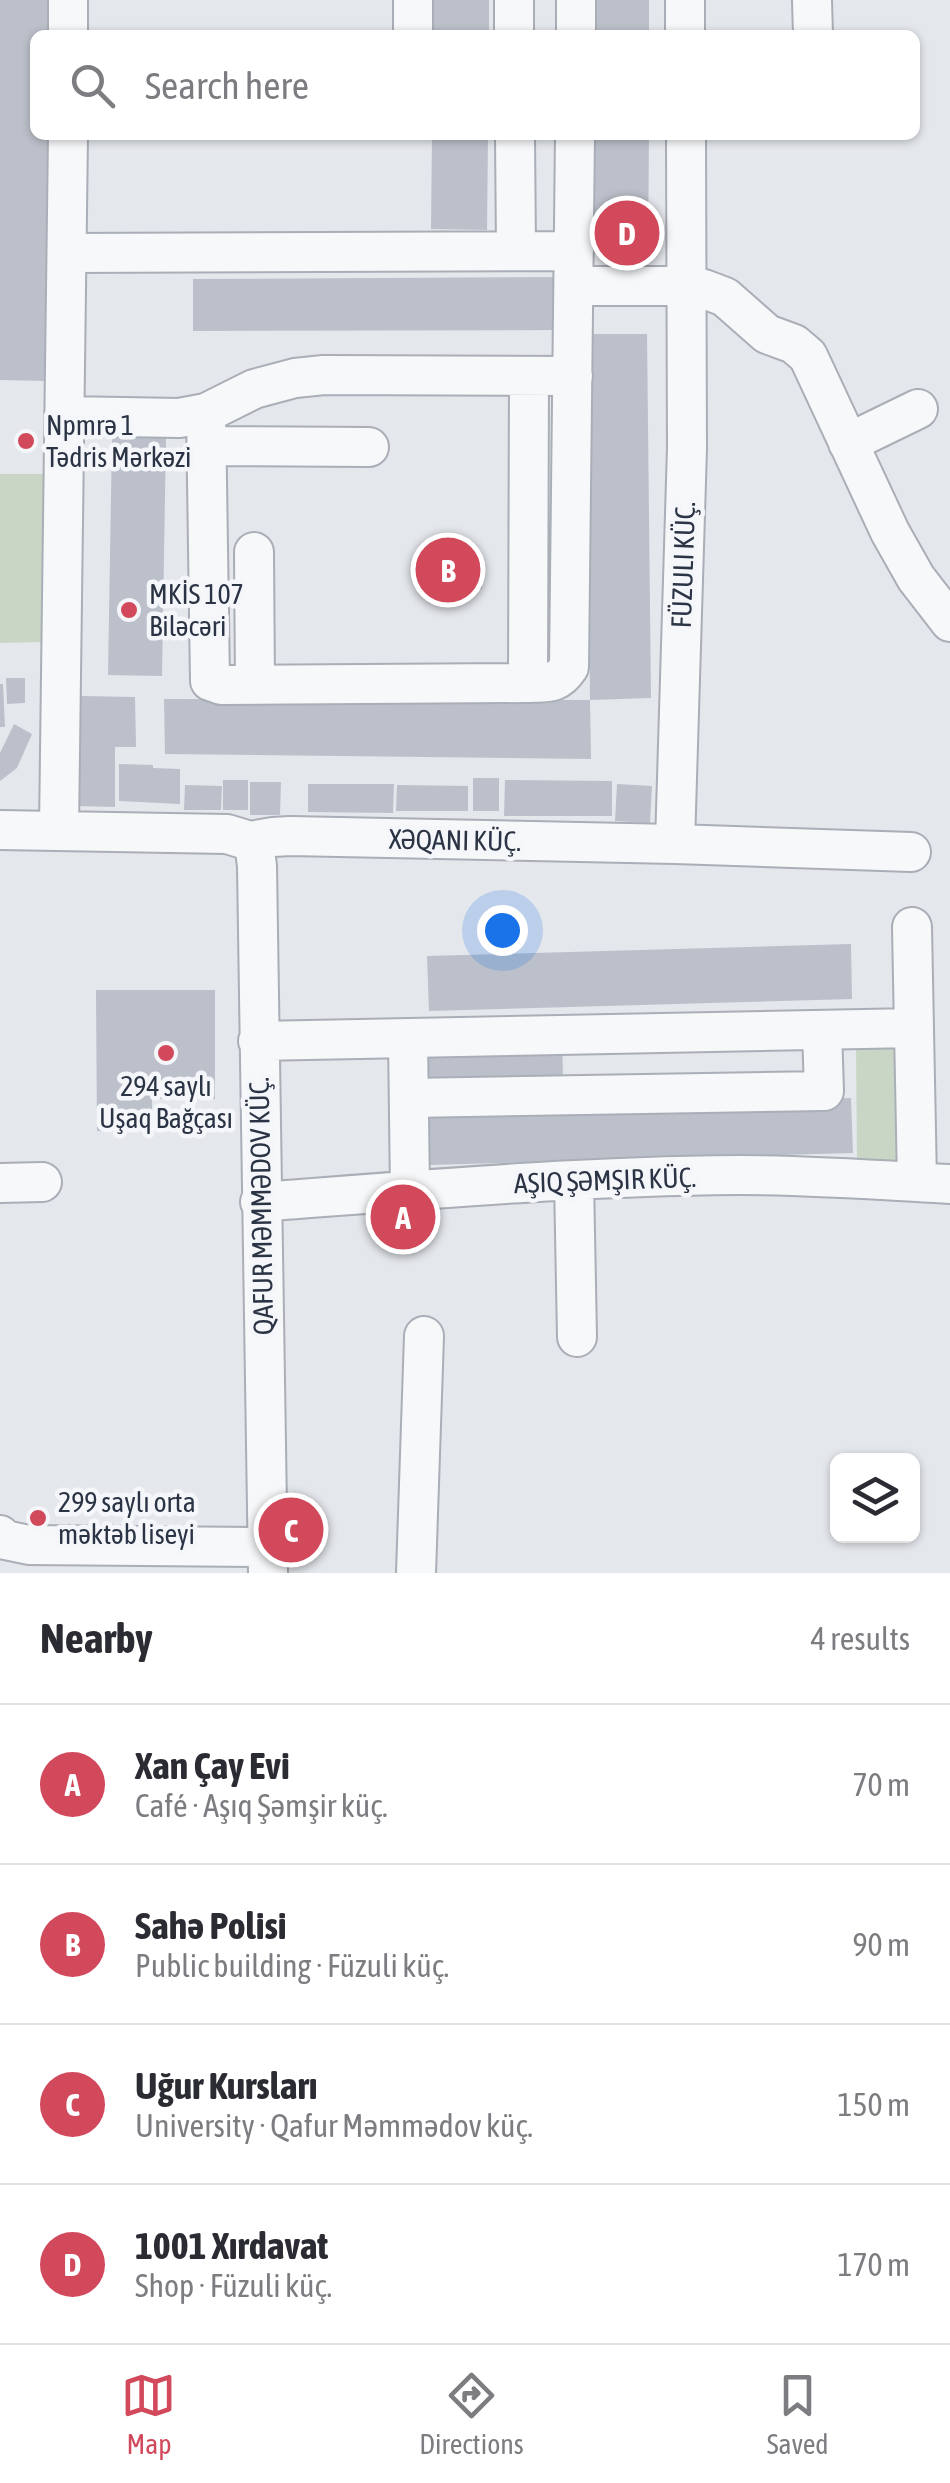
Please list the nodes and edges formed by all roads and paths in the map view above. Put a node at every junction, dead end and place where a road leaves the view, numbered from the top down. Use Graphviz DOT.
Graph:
graph roads {
  1 [pos="68,0"];
  2 [pos="413,0"];
  3 [pos="514,0"];
  4 [pos="576,0"];
  5 [pos="686,0"];
  6 [pos="812,0"];
  7 [pos="68,30"];
  8 [pos="413,30"];
  9 [pos="514,30"];
  10 [pos="576,30"];
  11 [pos="686,30"];
  12 [pos="814,30"];
  13 [pos="68,140"];
  14 [pos="515,140"];
  15 [pos="575,140"];
  16 [pos="686,140"];
  17 [pos="516,251"];
  18 [pos="67,253"];
  19 [pos="574,269"];
  20 [pos="686,286"];
  21 [pos="529,376"];
  22 [pos="573,376"];
  23 [pos="918,410"];
  24 [pos="65,416"];
  25 [pos="206,429"];
  26 [pos="848,443"];
  27 [pos="369,447"];
  28 [pos="254,552"];
  29 [pos="947,614"];
  30 [pos="528,683"];
  31 [pos="256,685"];
  32 [pos="0,830"];
  33 [pos="59,830"];
  34 [pos="250,841"];
  35 [pos="676,844"];
  36 [pos="911,852"];
  37 [pos="912,927"];
  38 [pos="914,1028"];
  39 [pos="822,1030"];
  40 [pos="408,1038"];
  41 [pos="258,1042"];
  42 [pos="409,1098"];
  43 [pos="574,1180"];
  44 [pos="42,1182"];
  45 [pos="933,1183"];
  46 [pos="0,1184"];
  47 [pos="410,1190"];
  48 [pos="260,1202"];
  49 [pos="424,1336"];
  50 [pos="577,1337"];
  51 [pos="0,1536"];
  52 [pos="267,1560"];
  53 [pos="416,1573"];
  1 -- 7 [label="street"];
  2 -- 8 [label="street"];
  3 -- 9 [label="street"];
  4 -- 10 [label="street"];
  5 -- 11 [label="street"];
  6 -- 12 [label="street"];
  13 -- 18 [label="street"];
  14 -- 17 [label="street"];
  15 -- 19 [label="street"];
  16 -- 20 [label="street, FÜZULI KÜÇ."];
  17 -- 18 [label="street"];
  17 -- 19 [label="street"];
  18 -- 24 [label="street"];
  19 -- 20 [label="street"];
  19 -- 22 [label="street"];
  20 -- 26 [label="street"];
  20 -- 35 [label="street, FÜZULI KÜÇ."];
  21 -- 22 [label="street"];
  21 -- 25 [label="street"];
  21 -- 30 [label="street"];
  22 -- 30 [label="street"];
  23 -- 26 [label="street"];
  24 -- 25 [label="street"];
  24 -- 33 [label="street"];
  25 -- 27 [label="street"];
  25 -- 31 [label="street"];
  26 -- 29 [label="street"];
  28 -- 31 [label="street"];
  30 -- 31 [label="street"];
  32 -- 33 [label="street, XƏQANI KÜÇ."];
  33 -- 34 [label="street, XƏQANI KÜÇ."];
  34 -- 35 [label="street, XƏQANI KÜÇ."];
  34 -- 41 [label="street, QAFUR MƏMMƏDOV KÜÇ."];
  35 -- 36 [label="street, XƏQANI KÜÇ."];
  37 -- 38 [label="street"];
  38 -- 39 [label="street"];
  38 -- 45 [label="street"];
  39 -- 40 [label="street"];
  39 -- 42 [label="street"];
  40 -- 41 [label="street"];
  40 -- 42 [label="street"];
  41 -- 48 [label="street, QAFUR MƏMMƏDOV KÜÇ."];
  42 -- 47 [label="street"];
  43 -- 45 [label="street"];
  43 -- 47 [label="street"];
  43 -- 50 [label="street"];
  44 -- 46 [label="street"];
  47 -- 48 [label="street"];
  48 -- 52 [label="street, QAFUR MƏMMƏDOV KÜÇ."];
  49 -- 53 [label="street"];
  51 -- 52 [label="street"];
}
